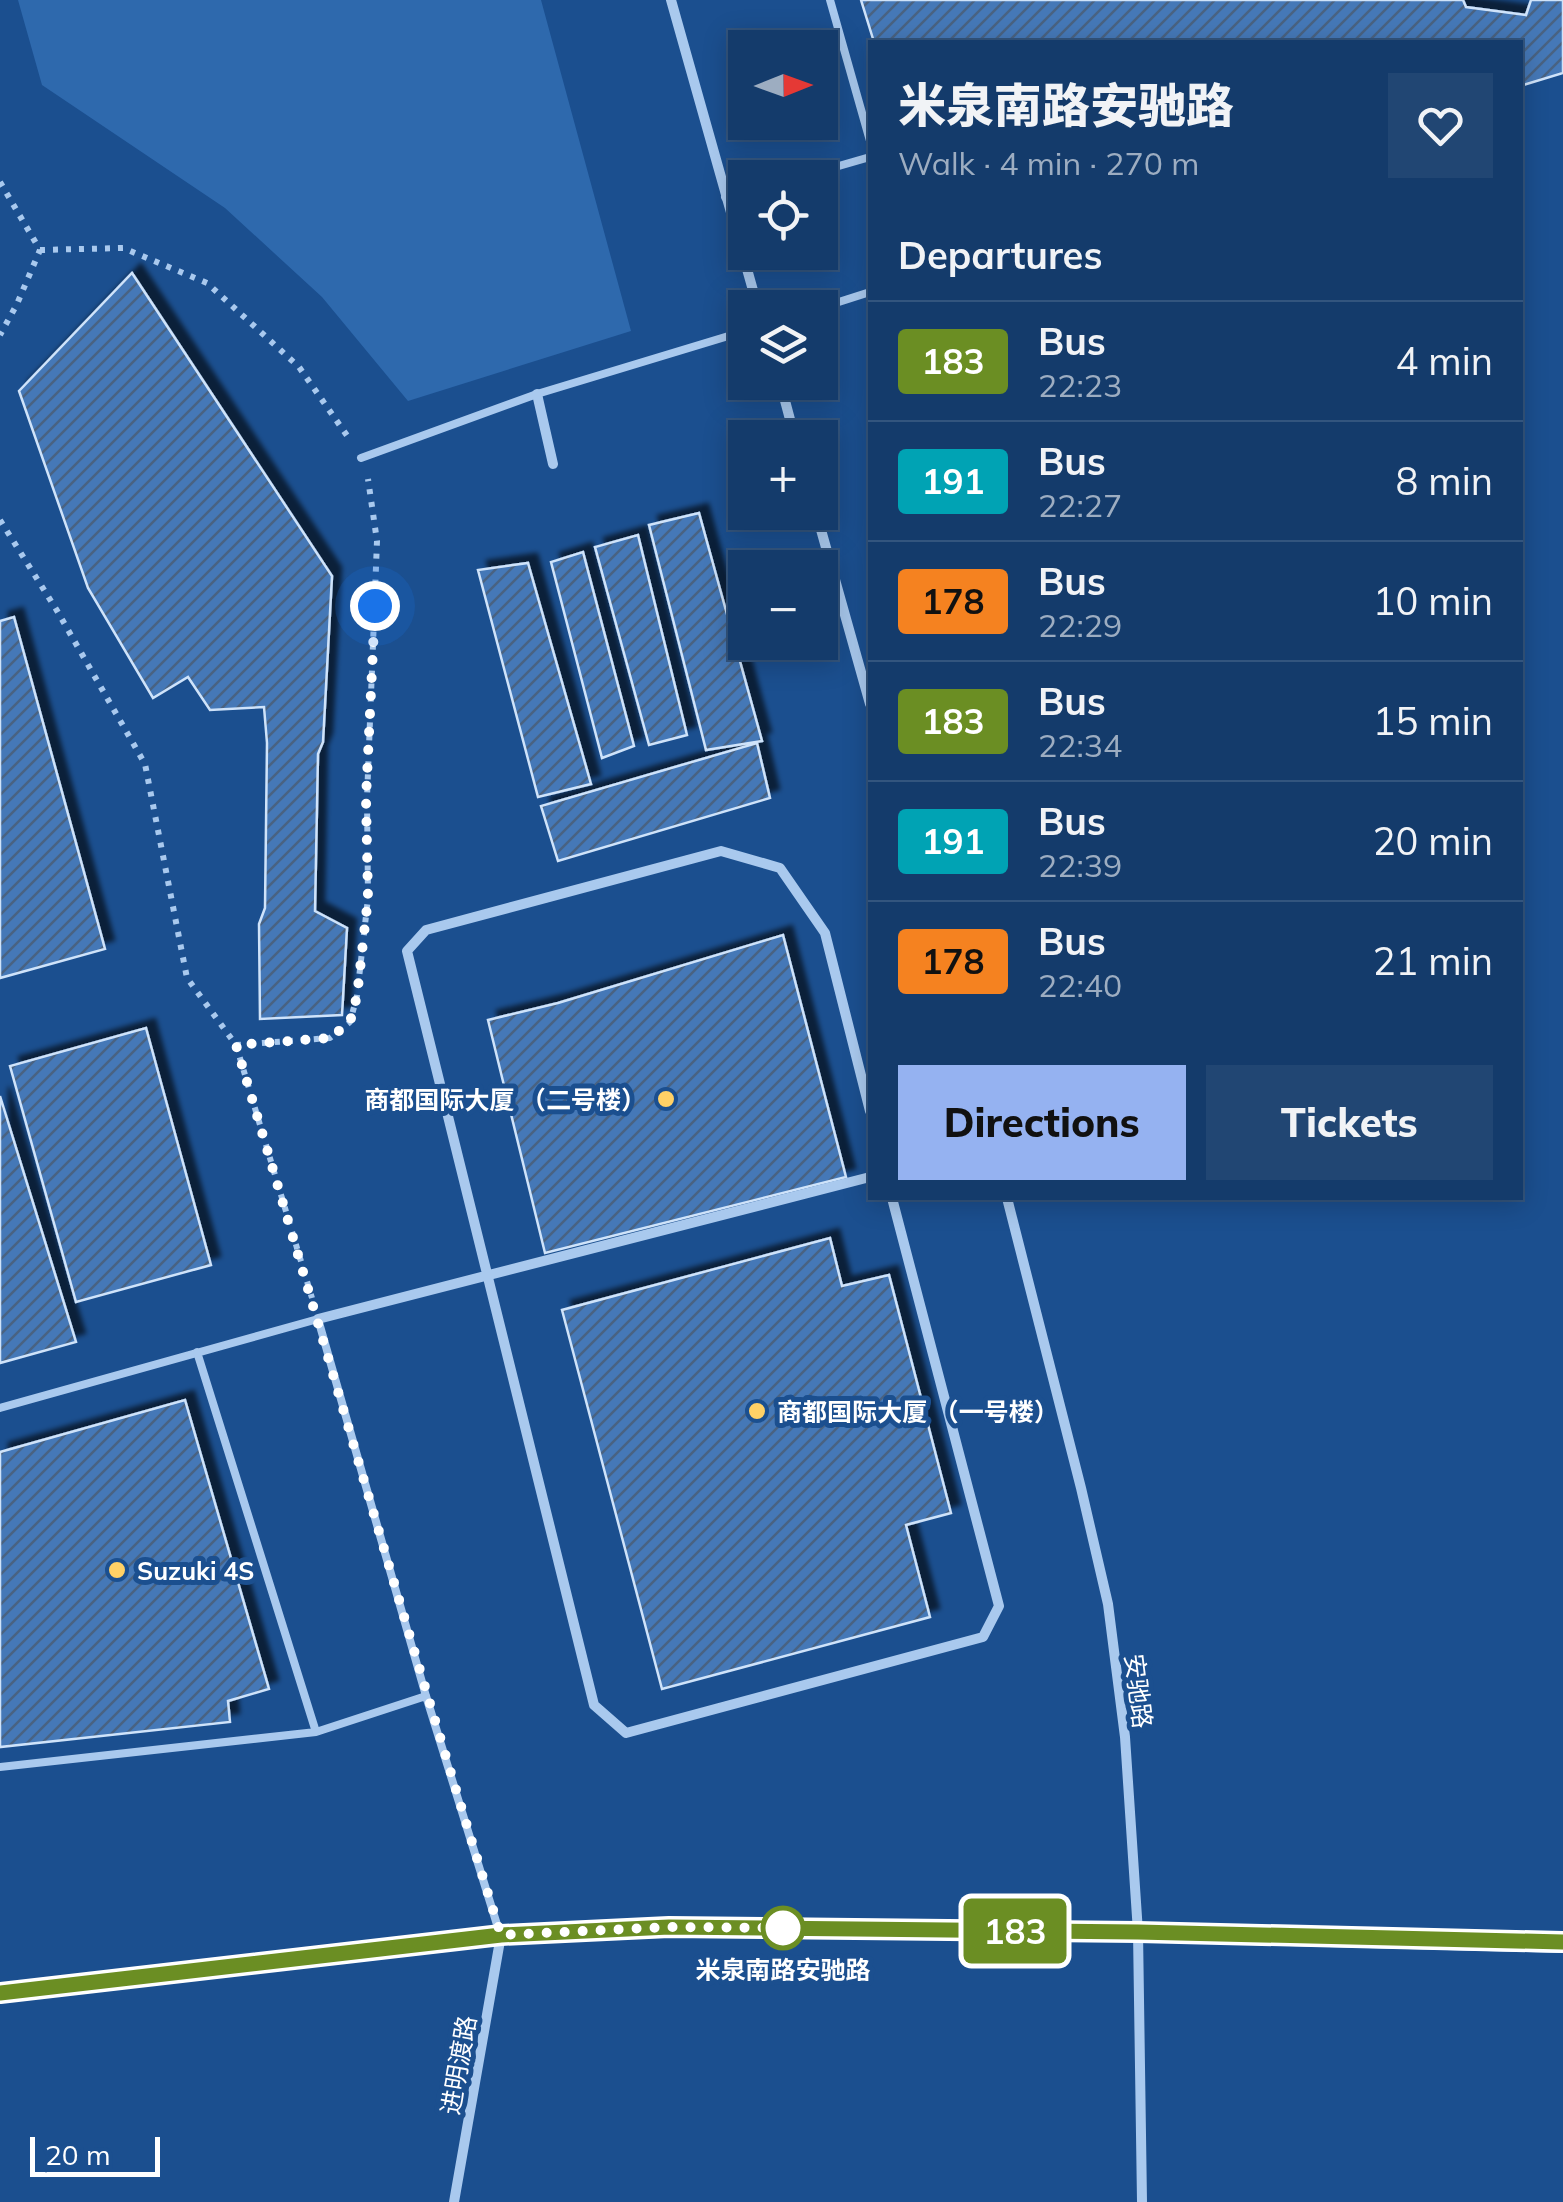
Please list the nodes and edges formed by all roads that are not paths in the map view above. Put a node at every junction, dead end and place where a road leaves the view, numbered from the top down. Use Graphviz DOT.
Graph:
graph roads {
  1 [pos="671,0"];
  2 [pos="830,0"];
  3 [pos="868,134"];
  4 [pos="868,158"];
  5 [pos="838,166"];
  6 [pos="726,197"];
  7 [pos="753,290"];
  8 [pos="868,293"];
  9 [pos="838,302"];
  10 [pos="728,336"];
  11 [pos="537,394"];
  12 [pos="361,458"];
  13 [pos="553,464"];
  14 [pos="821,530"];
  15 [pos="868,697"];
  16 [pos="868,1103"];
  17 [pos="868,1177"];
  18 [pos="893,1200"];
  19 [pos="1009,1200"];
  20 [pos="488,1276"];
  21 [pos="318,1319"];
  22 [pos="197,1352"];
  23 [pos="0,1408"];
  24 [pos="426,1696"];
  25 [pos="316,1732"];
  26 [pos="0,1767"];
  27 [pos="1138,1932"];
  28 [pos="501,1935"];
  29 [pos="1563,1942"];
  30 [pos="0,1993"];
  31 [pos="454,2202"];
  32 [pos="1142,2202"];
  1 -- 6 [label="street"];
  2 -- 3 [label="lane"];
  4 -- 5 [label="lane"];
  6 -- 7 [label="street"];
  8 -- 9 [label="lane"];
  10 -- 11 [label="lane"];
  11 -- 12 [label="lane"];
  11 -- 13 [label="street"];
  14 -- 15 [label="street"];
  16 -- 20 [label="street"];
  17 -- 20 [label="street"];
  18 -- 20 [label="street"];
  19 -- 27 [label="street, 安驰路"];
  20 -- 21 [label="street"];
  21 -- 22 [label="lane"];
  21 -- 24 [label="lane"];
  22 -- 23 [label="lane"];
  22 -- 25 [label="lane"];
  24 -- 25 [label="lane"];
  24 -- 28 [label="lane"];
  25 -- 26 [label="lane"];
  27 -- 28 [label="main road"];
  27 -- 29 [label="main road"];
  27 -- 32 [label="street, 安驰路"];
  28 -- 30 [label="main road"];
  28 -- 31 [label="street, 进明渡路"];
}
